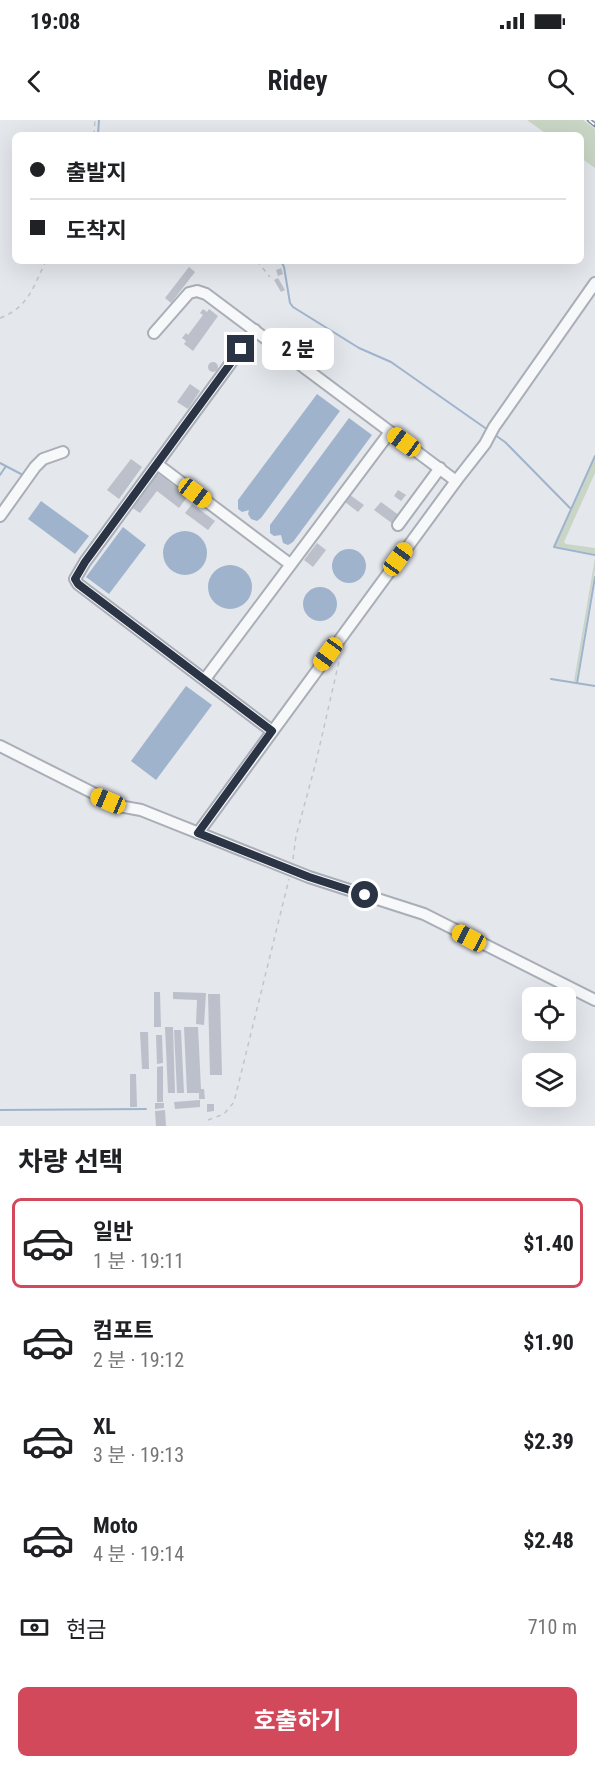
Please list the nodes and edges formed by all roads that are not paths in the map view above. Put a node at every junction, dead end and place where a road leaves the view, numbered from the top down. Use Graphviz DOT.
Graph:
graph roads {
  1 [pos="595,283"];
  2 [pos="255,330"];
  3 [pos="154,333"];
  4 [pos="390,432"];
  5 [pos="63,452"];
  6 [pos="157,464"];
  7 [pos="440,468"];
  8 [pos="456,481"];
  9 [pos="0,516"];
  10 [pos="398,525"];
  11 [pos="290,564"];
  12 [pos="205,679"];
  13 [pos="272,731"];
  14 [pos="0,746"];
  15 [pos="198,833"];
  16 [pos="595,1000"];
  1 -- 8 [label="street"];
  2 -- 3 [label="street"];
  2 -- 4 [label="street"];
  2 -- 6 [label="street"];
  4 -- 7 [label="street"];
  4 -- 11 [label="street"];
  5 -- 9 [label="street"];
  6 -- 11 [label="street"];
  6 -- 12 [label="street"];
  7 -- 8 [label="street"];
  7 -- 10 [label="street"];
  8 -- 13 [label="street"];
  11 -- 12 [label="street"];
  12 -- 13 [label="street"];
  13 -- 15 [label="street"];
  14 -- 15 [label="street"];
  15 -- 16 [label="street"];
}
